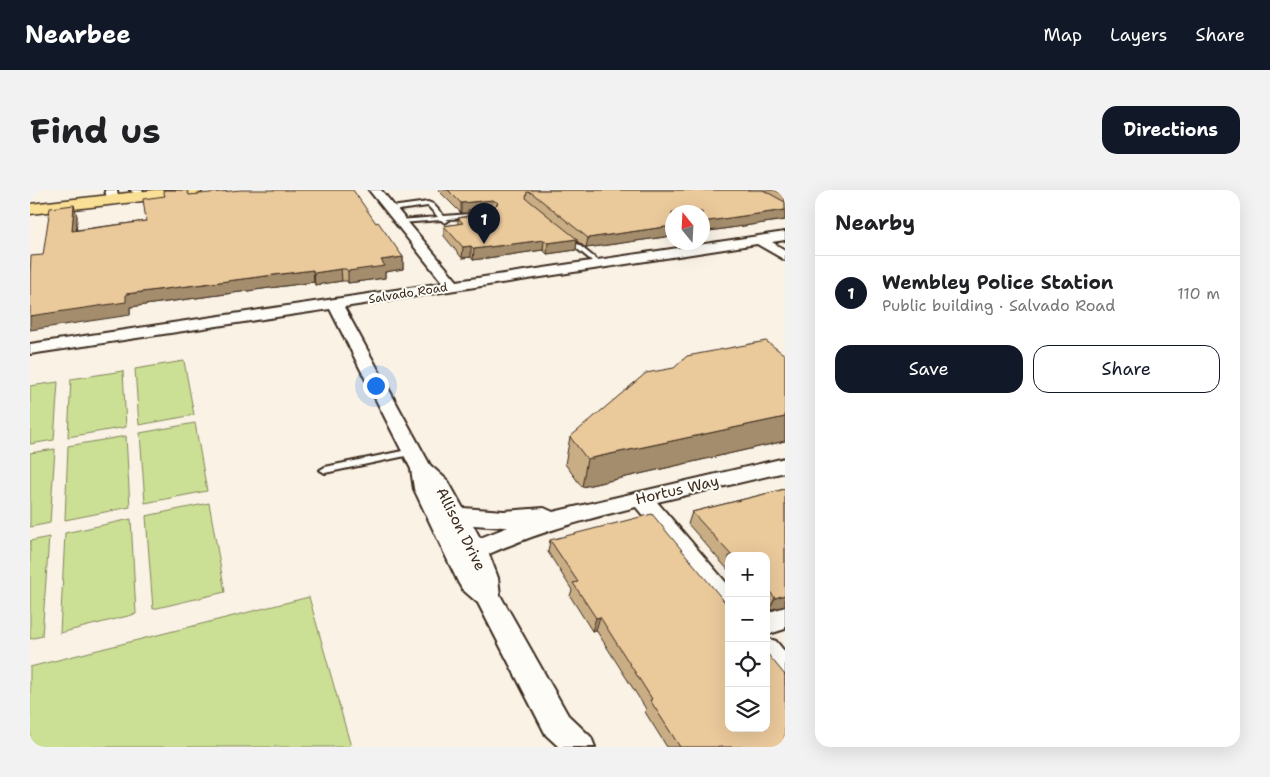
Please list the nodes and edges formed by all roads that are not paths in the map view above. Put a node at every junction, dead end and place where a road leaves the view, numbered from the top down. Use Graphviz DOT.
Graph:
graph roads {
  1 [pos="139,190"];
  2 [pos="195,190"];
  3 [pos="376,191"];
  4 [pos="111,194"];
  5 [pos="30,200"];
  6 [pos="30,209"];
  7 [pos="391,209"];
  8 [pos="482,215"];
  9 [pos="443,219"];
  10 [pos="401,221"];
  11 [pos="448,225"];
  12 [pos="564,236"];
  13 [pos="785,236"];
  14 [pos="759,240"];
  15 [pos="785,256"];
  16 [pos="599,264"];
  17 [pos="454,286"];
  18 [pos="335,304"];
  19 [pos="30,349"];
  20 [pos="417,460"];
  21 [pos="785,464"];
  22 [pos="325,470"];
  23 [pos="642,498"];
  24 [pos="569,515"];
  25 [pos="458,516"];
  26 [pos="476,550"];
  27 [pos="487,596"];
  28 [pos="725,599"];
  29 [pos="785,618"];
  30 [pos="770,623"];
  31 [pos="770,655"];
  32 [pos="785,672"];
  33 [pos="558,736"];
  34 [pos="580,747"];
  1 -- 4 [label="main road"];
  2 -- 4 [label="main road"];
  3 -- 7 [label="street"];
  4 -- 5 [label="main road"];
  4 -- 6 [label="main road"];
  7 -- 9 [label="lane"];
  7 -- 10 [label="street"];
  8 -- 9 [label="lane"];
  9 -- 10 [label="lane"];
  9 -- 11 [label="lane"];
  10 -- 17 [label="street"];
  12 -- 16 [label="lane"];
  13 -- 14 [label="street, Salvado Road"];
  14 -- 15 [label="street"];
  14 -- 16 [label="street, Salvado Road"];
  16 -- 17 [label="street, Salvado Road"];
  17 -- 18 [label="street, Salvado Road"];
  18 -- 19 [label="street, Salvado Road"];
  18 -- 20 [label="street, Allison Drive"];
  20 -- 22 [label="lane"];
  20 -- 25 [label="street, Allison Drive"];
  20 -- 27 [label="street, Allison Drive"];
  21 -- 23 [label="street, Hortus Way"];
  23 -- 24 [label="street, Hortus Way"];
  23 -- 28 [label="street"];
  24 -- 25 [label="street, Hortus Way"];
  24 -- 26 [label="street, Hortus Way"];
  25 -- 26 [label="street, Allison Drive"];
  26 -- 27 [label="street, Allison Drive"];
  27 -- 33 [label="street, Allison Drive"];
  29 -- 30 [label="street"];
  31 -- 32 [label="street"];
  33 -- 34 [label="street, Allison Drive"];
}
